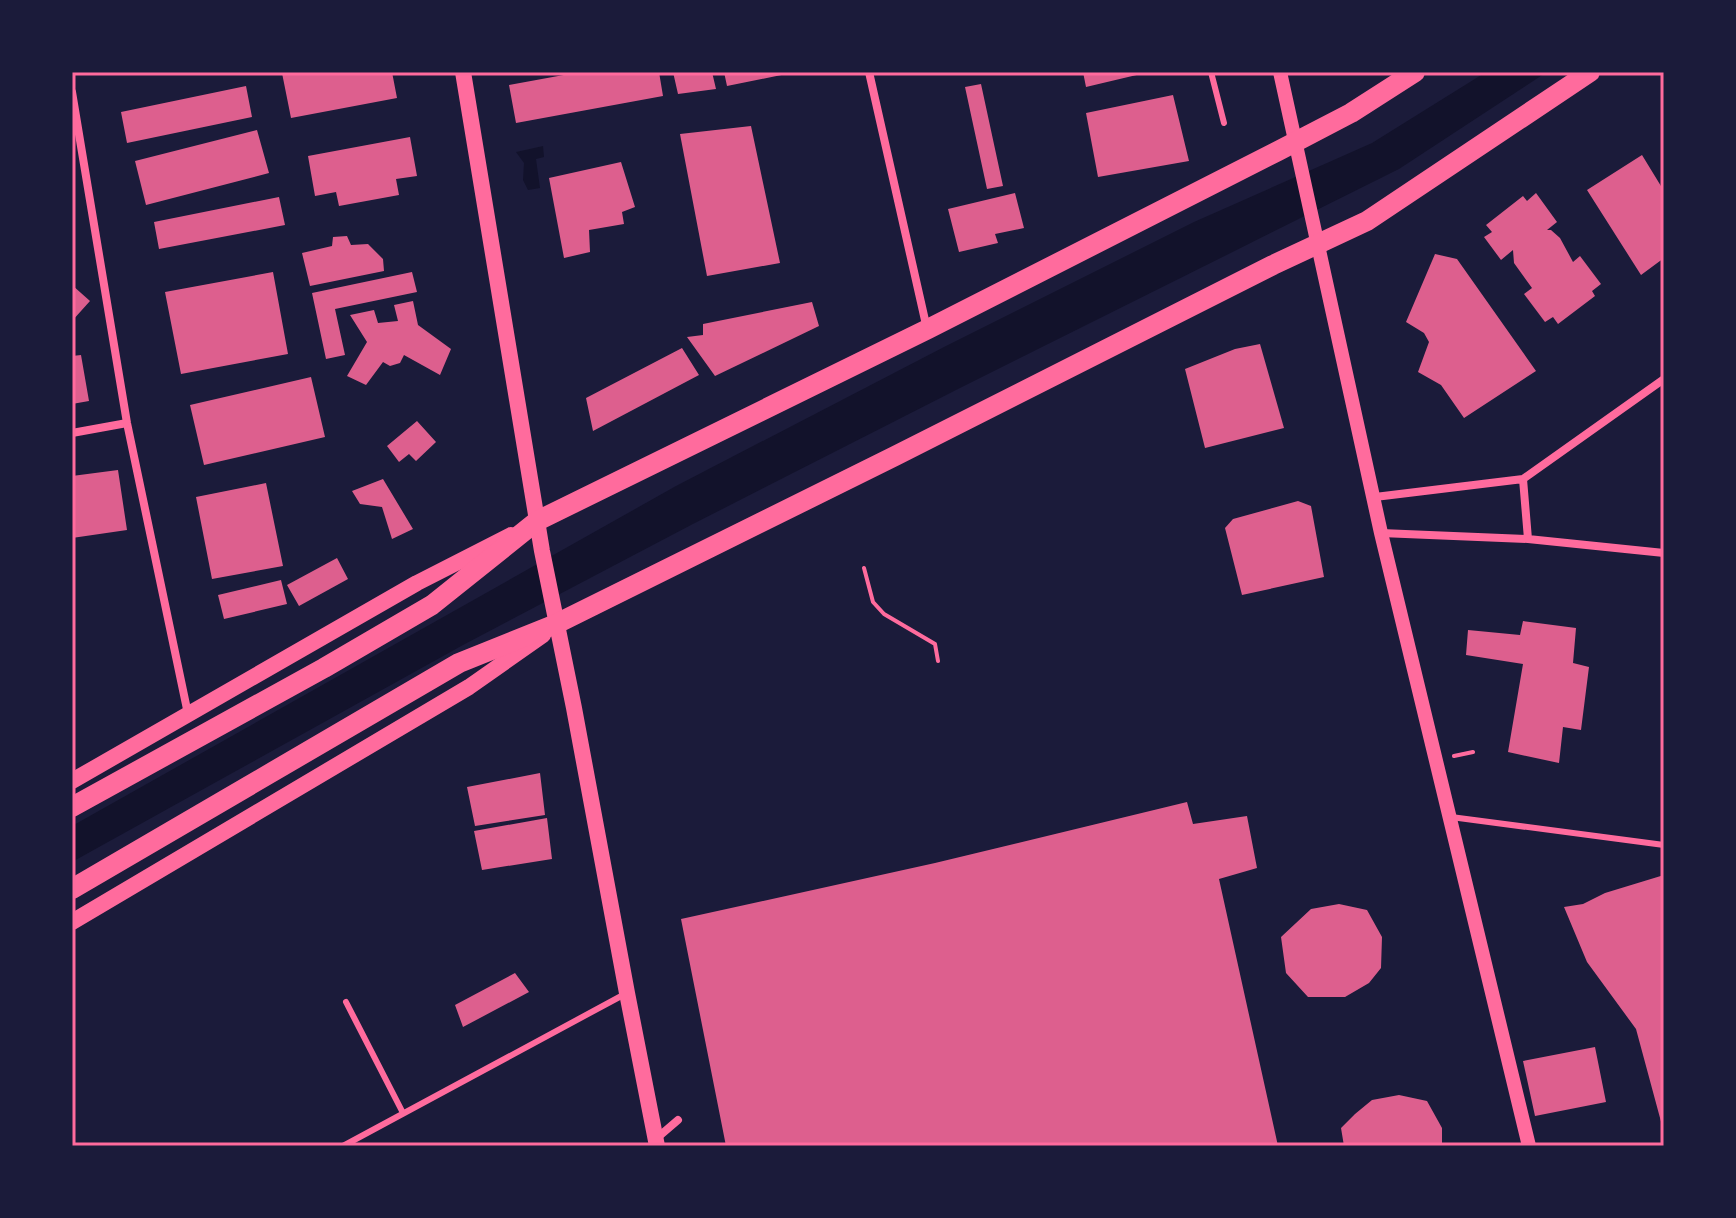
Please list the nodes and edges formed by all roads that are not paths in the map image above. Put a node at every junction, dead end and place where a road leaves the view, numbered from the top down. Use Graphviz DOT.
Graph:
graph roads {
  1 [pos="463,72"];
  2 [pos="869,72"];
  3 [pos="1211,72"];
  4 [pos="1280,72"];
  5 [pos="1415,72"];
  6 [pos="1590,72"];
  7 [pos="72,92"];
  8 [pos="1224,123"];
  9 [pos="1296,146"];
  10 [pos="1317,243"];
  11 [pos="928,329"];
  12 [pos="1664,379"];
  13 [pos="127,423"];
  14 [pos="72,433"];
  15 [pos="1523,479"];
  16 [pos="1375,497"];
  17 [pos="537,521"];
  18 [pos="1381,533"];
  19 [pos="1528,539"];
  20 [pos="1664,553"];
  21 [pos="555,618"];
  22 [pos="188,714"];
  23 [pos="72,781"];
  24 [pos="72,807"];
  25 [pos="1451,817"];
  26 [pos="1664,845"];
  27 [pos="72,889"];
  28 [pos="72,922"];
  29 [pos="627,993"];
  30 [pos="346,1002"];
  31 [pos="403,1113"];
  32 [pos="678,1120"];
  33 [pos="657,1142"];
  34 [pos="343,1146"];
  35 [pos="1529,1146"];
  1 -- 17 [label="main road"];
  2 -- 11 [label="street"];
  3 -- 8 [label="lane"];
  4 -- 9 [label="street"];
  5 -- 9 [label="main road"];
  6 -- 10 [label="main road"];
  7 -- 13 [label="street"];
  9 -- 10 [label="street"];
  9 -- 11 [label="main road"];
  10 -- 16 [label="street"];
  10 -- 21 [label="main road"];
  11 -- 17 [label="main road"];
  12 -- 15 [label="street"];
  13 -- 14 [label="street"];
  13 -- 22 [label="street"];
  15 -- 16 [label="street"];
  15 -- 19 [label="street"];
  16 -- 18 [label="street"];
  17 -- 21 [label="main road"];
  17 -- 22 [label="main road"];
  17 -- 24 [label="main road"];
  18 -- 19 [label="street"];
  18 -- 25 [label="street"];
  19 -- 20 [label="street"];
  21 -- 27 [label="main road"];
  21 -- 28 [label="main road"];
  21 -- 29 [label="main road"];
  22 -- 23 [label="main road"];
  25 -- 26 [label="lane"];
  25 -- 35 [label="street"];
  29 -- 31 [label="lane"];
  29 -- 33 [label="main road"];
  30 -- 31 [label="lane"];
  31 -- 34 [label="lane"];
  32 -- 33 [label="street"];
}
